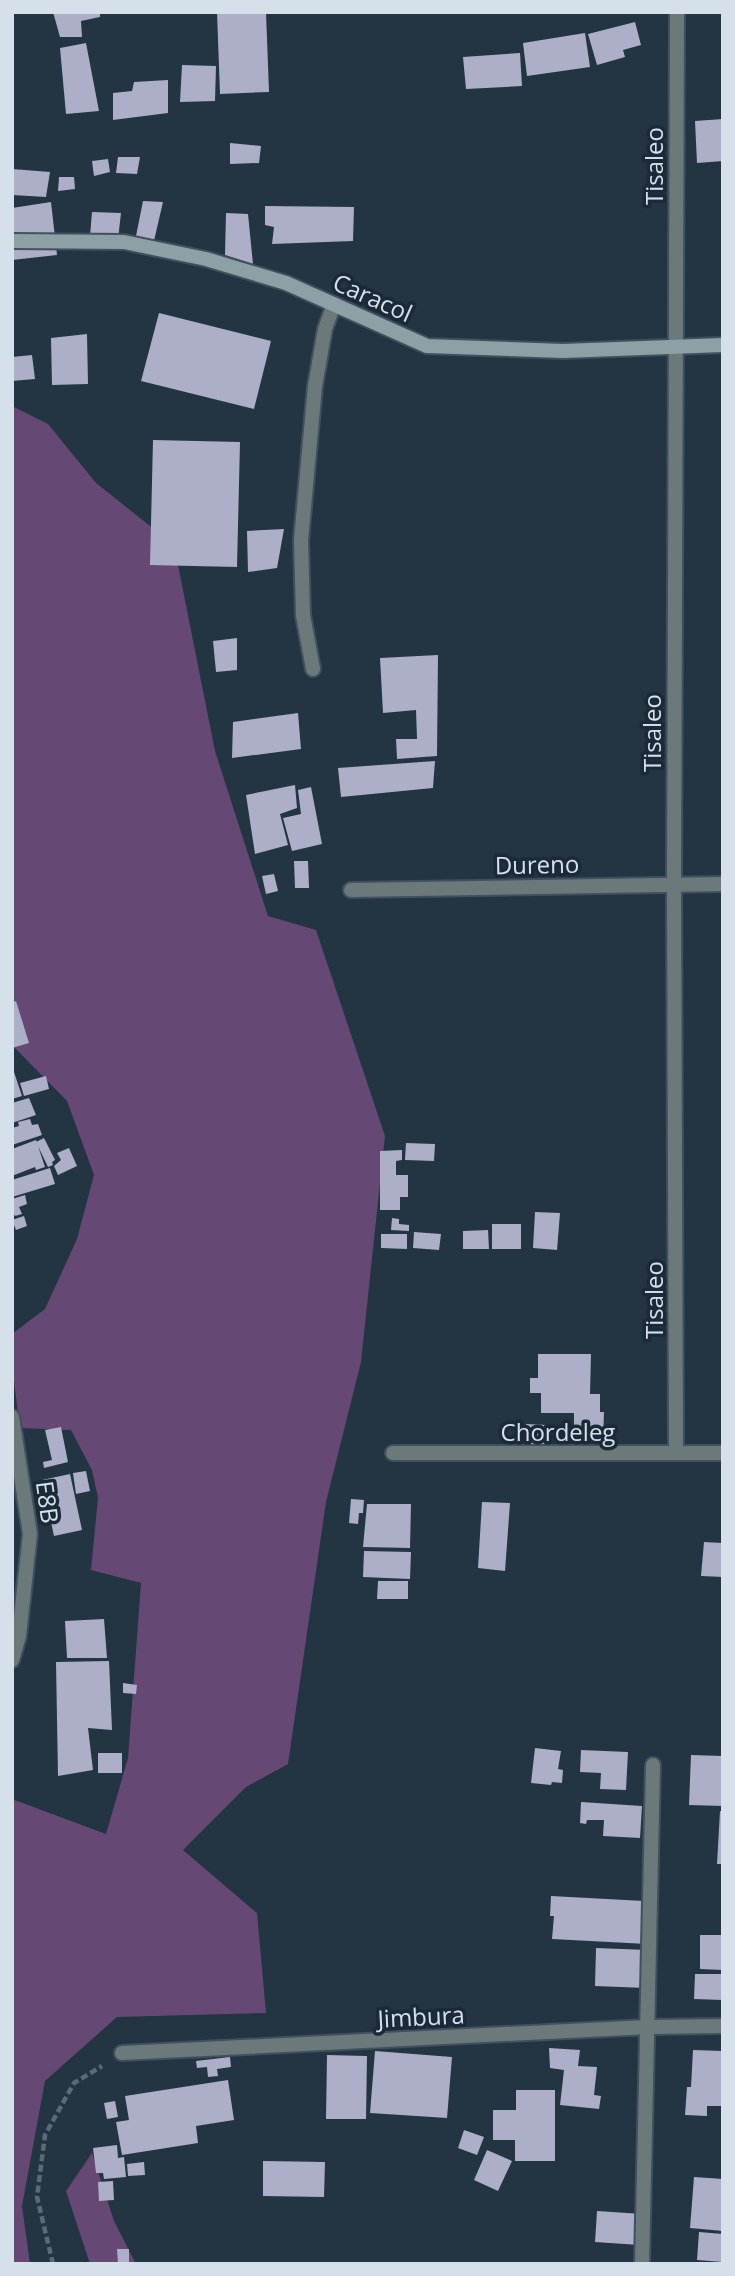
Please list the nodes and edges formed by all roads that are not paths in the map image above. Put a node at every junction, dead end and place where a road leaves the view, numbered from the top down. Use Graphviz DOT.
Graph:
graph roads {
  1 [pos="677,12"];
  2 [pos="12,241"];
  3 [pos="334,304"];
  4 [pos="723,345"];
  5 [pos="675,346"];
  6 [pos="313,669"];
  7 [pos="723,884"];
  8 [pos="674,885"];
  9 [pos="351,890"];
  10 [pos="12,1417"];
  11 [pos="393,1453"];
  12 [pos="676,1453"];
  13 [pos="723,1453"];
  14 [pos="12,1660"];
  15 [pos="653,1765"];
  16 [pos="723,2026"];
  17 [pos="648,2027"];
  18 [pos="122,2053"];
  19 [pos="642,2264"];
  1 -- 5 [label="street, Tisaleo"];
  2 -- 3 [label="street, Caracol"];
  3 -- 5 [label="street, Caracol"];
  3 -- 6 [label="street"];
  4 -- 5 [label="street, Caracol"];
  5 -- 8 [label="street, Tisaleo"];
  7 -- 8 [label="street, Dureno"];
  8 -- 9 [label="street, Dureno"];
  8 -- 12 [label="street, Tisaleo"];
  10 -- 14 [label="street, E8B"];
  11 -- 12 [label="street, Chordeleg"];
  12 -- 13 [label="street, Chordeleg"];
  15 -- 17 [label="street"];
  16 -- 17 [label="street, Jimbura"];
  17 -- 18 [label="street, Jimbura"];
  17 -- 19 [label="street"];
}
